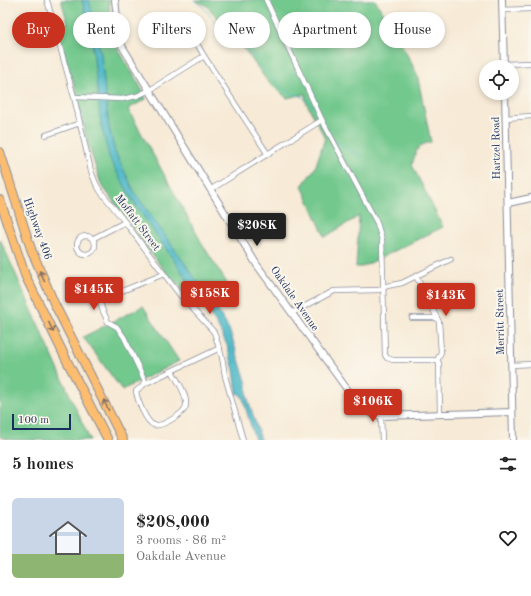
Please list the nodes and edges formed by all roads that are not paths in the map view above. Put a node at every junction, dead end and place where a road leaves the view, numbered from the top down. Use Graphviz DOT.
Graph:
graph roads {
  1 [pos="47,0"];
  2 [pos="115,0"];
  3 [pos="266,0"];
  4 [pos="502,0"];
  5 [pos="531,9"];
  6 [pos="503,10"];
  7 [pos="199,48"];
  8 [pos="204,56"];
  9 [pos="504,60"];
  10 [pos="531,63"];
  11 [pos="519,64"];
  12 [pos="150,90"];
  13 [pos="74,97"];
  14 [pos="505,100"];
  15 [pos="531,116"];
  16 [pos="506,118"];
  17 [pos="322,120"];
  18 [pos="80,123"];
  19 [pos="46,135"];
  20 [pos="0,152"];
  21 [pos="267,153"];
  22 [pos="210,190"];
  23 [pos="531,198"];
  24 [pos="0,200"];
  25 [pos="508,203"];
  26 [pos="125,222"];
  27 [pos="92,239"];
  28 [pos="451,259"];
  29 [pos="164,274"];
  30 [pos="416,276"];
  31 [pos="382,289"];
  32 [pos="292,313"];
  33 [pos="412,318"];
  34 [pos="437,318"];
  35 [pos="220,348"];
  36 [pos="437,361"];
  37 [pos="531,364"];
  38 [pos="512,365"];
  39 [pos="172,371"];
  40 [pos="146,384"];
  41 [pos="512,412"];
  42 [pos="440,414"];
  43 [pos="381,416"];
  44 [pos="108,440"];
  45 [pos="123,440"];
  46 [pos="243,440"];
  47 [pos="382,440"];
  48 [pos="513,440"];
  1 -- 13 [label="street, Moffatt Street"];
  2 -- 12 [label="street, Oakdale Avenue"];
  3 -- 17 [label="street"];
  4 -- 6 [label="street"];
  5 -- 6 [label="street"];
  6 -- 9 [label="street"];
  7 -- 8 [label="street"];
  8 -- 12 [label="street"];
  8 -- 21 [label="street"];
  10 -- 11 [label="street"];
  12 -- 13 [label="street"];
  12 -- 22 [label="street, Oakdale Avenue"];
  13 -- 18 [label="street, Moffatt Street"];
  14 -- 16 [label="street, Hartzel Road"];
  15 -- 16 [label="street"];
  16 -- 25 [label="street, Hartzel Road"];
  17 -- 21 [label="street"];
  17 -- 31 [label="street"];
  18 -- 19 [label="street"];
  18 -- 26 [label="street, Moffatt Street"];
  45 -- 20 [label="highway, Highway 406, one-way"];
  21 -- 22 [label="street"];
  22 -- 32 [label="street, Oakdale Avenue"];
  23 -- 25 [label="street"];
  24 -- 44 [label="highway, one-way"];
  25 -- 38 [label="street, Merritt Street"];
  26 -- 27 [label="street"];
  26 -- 29 [label="street, Moffatt Street"];
  28 -- 30 [label="street"];
  29 -- 35 [label="street, Moffatt Street"];
  29 -- 40 [label="street"];
  30 -- 31 [label="street"];
  30 -- 34 [label="street"];
  31 -- 32 [label="street"];
  31 -- 36 [label="street"];
  32 -- 43 [label="street, Oakdale Avenue"];
  33 -- 34 [label="street"];
  34 -- 36 [label="street"];
  35 -- 39 [label="street"];
  35 -- 46 [label="street, Moffatt Street"];
  36 -- 42 [label="street"];
  37 -- 38 [label="street"];
  38 -- 41 [label="street, Merritt Street"];
  39 -- 40 [label="street"];
  39 -- 40 [label="street"];
  41 -- 42 [label="street, Oakdale Avenue"];
  41 -- 48 [label="street, Merritt Street"];
  42 -- 43 [label="street, Oakdale Avenue"];
  43 -- 47 [label="street"];
}
